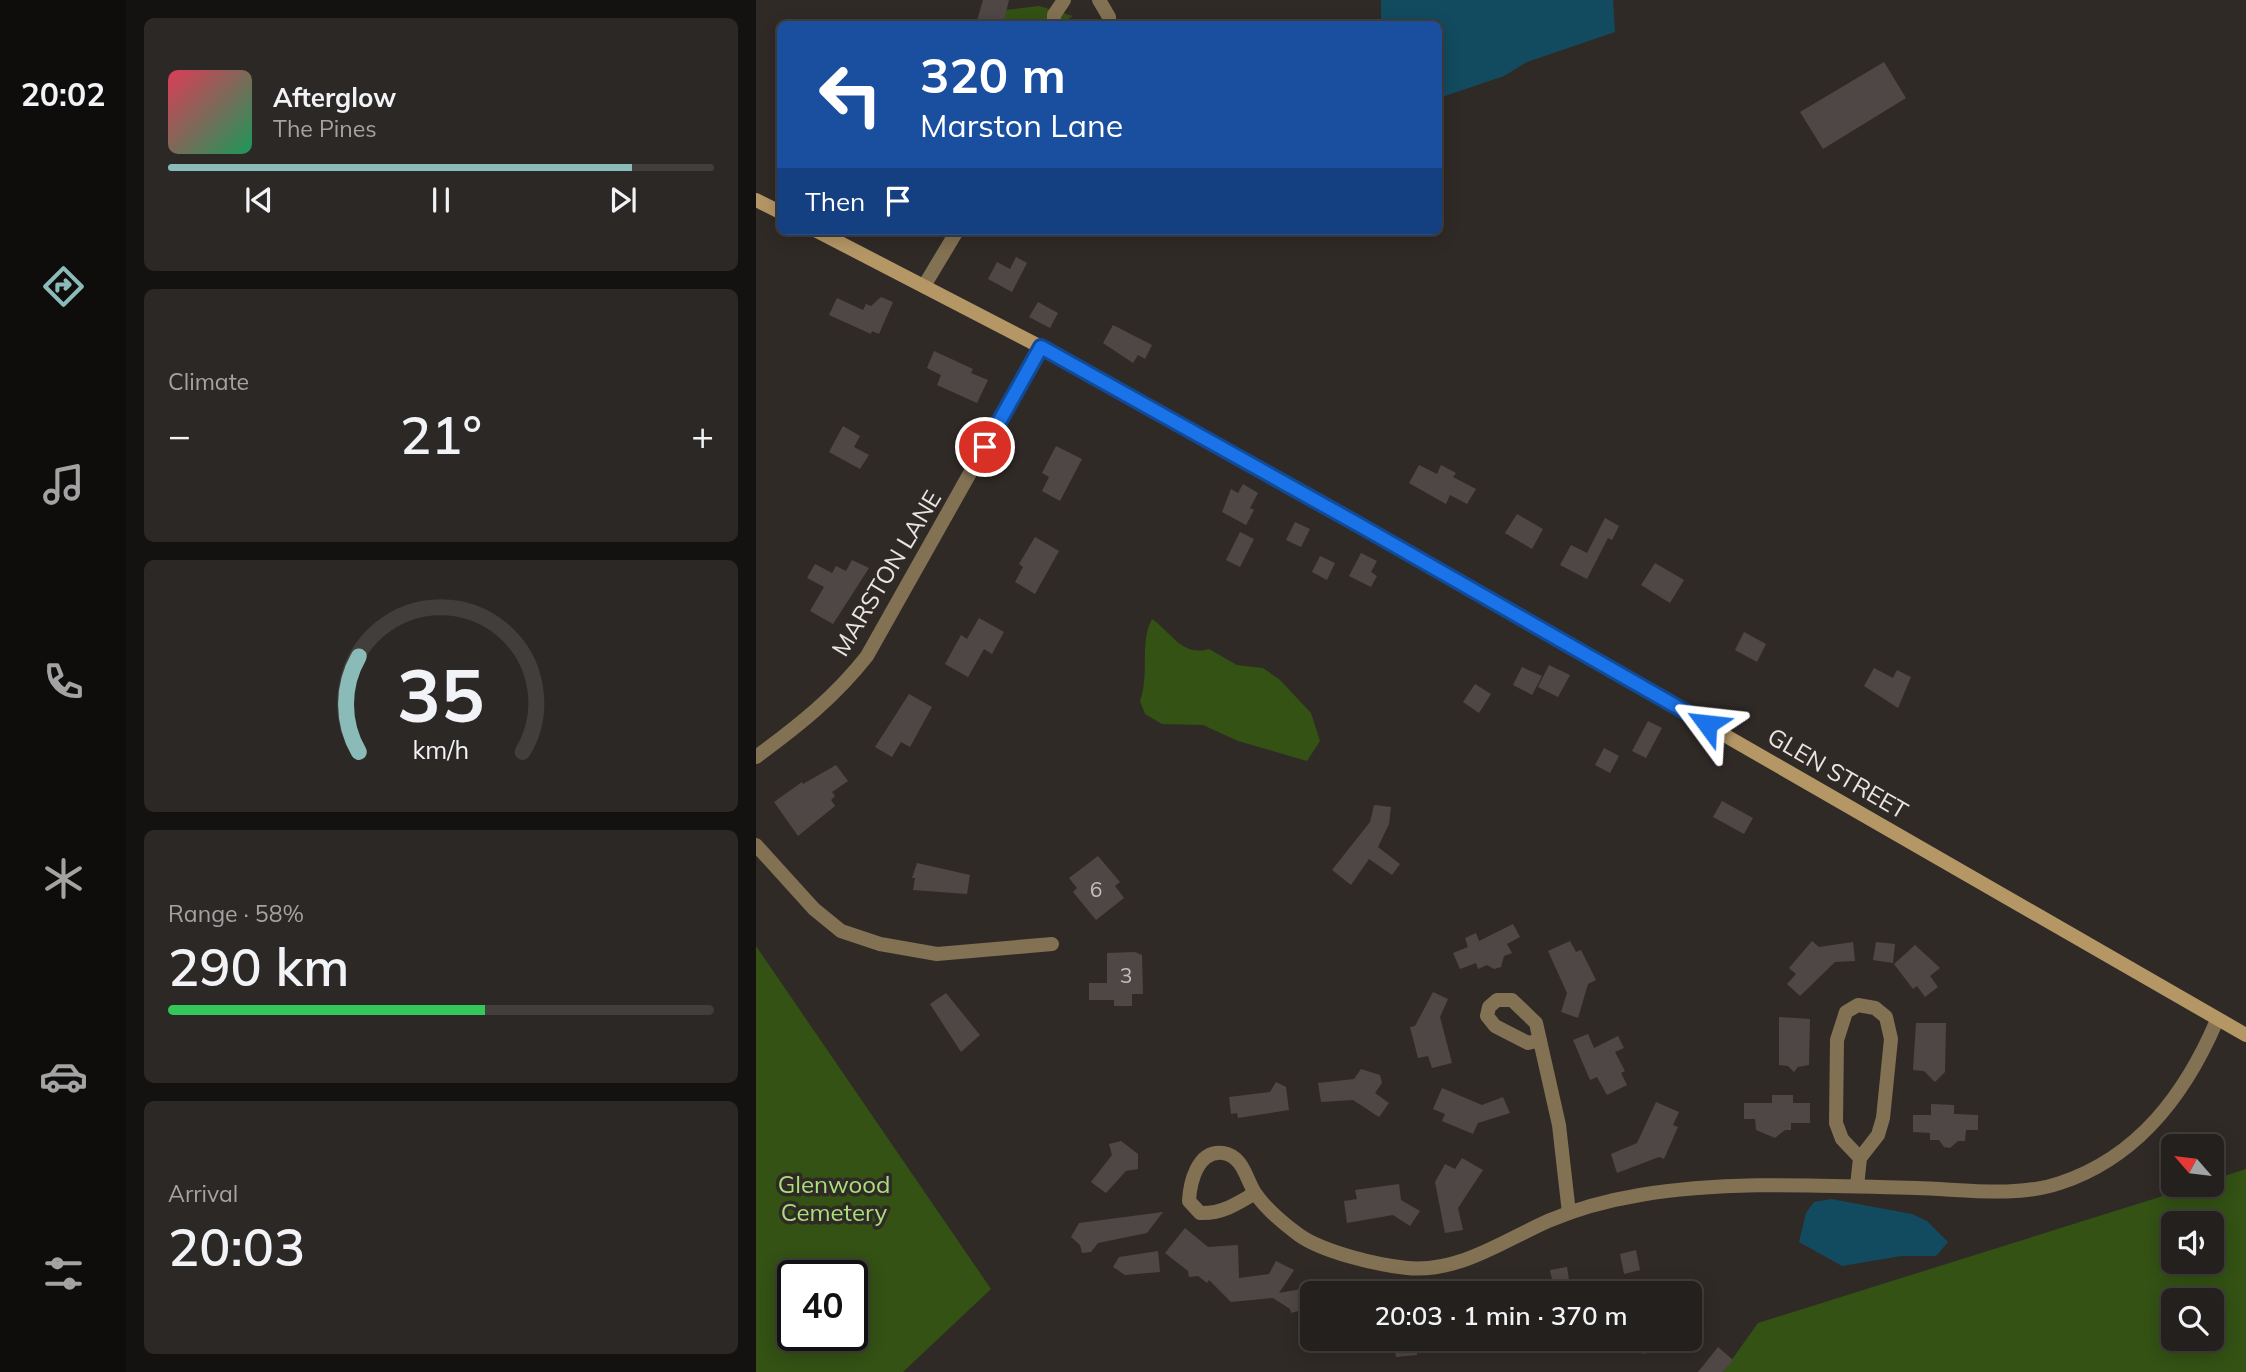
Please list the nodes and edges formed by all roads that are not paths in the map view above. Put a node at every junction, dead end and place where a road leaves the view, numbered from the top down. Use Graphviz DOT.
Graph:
graph roads {
  1 [pos="1064,0"];
  2 [pos="1099,0"];
  3 [pos="1054,21"];
  4 [pos="1109,21"];
  5 [pos="756,200"];
  6 [pos="777,210"];
  7 [pos="825,235"];
  8 [pos="955,235"];
  9 [pos="924,286"];
  10 [pos="1041,347"];
  11 [pos="756,757"];
  12 [pos="756,845"];
  13 [pos="1052,944"];
  14 [pos="2217,1020"];
  15 [pos="2246,1035"];
  16 [pos="1539,1040"];
  17 [pos="1860,1158"];
  18 [pos="1857,1186"];
  19 [pos="1255,1193"];
  20 [pos="1569,1213"];
  1 -- 3 [label="street"];
  2 -- 4 [label="street"];
  5 -- 6 [label="street"];
  7 -- 9 [label="street, GLEN STREET"];
  8 -- 9 [label="street"];
  9 -- 10 [label="street, GLEN STREET"];
  10 -- 11 [label="street, MARSTON LANE"];
  10 -- 14 [label="street, GLEN STREET"];
  12 -- 13 [label="street"];
  14 -- 15 [label="street, GLEN STREET"];
  14 -- 18 [label="street"];
  16 -- 20 [label="street"];
  17 -- 17 [label="street"];
  17 -- 18 [label="street"];
  18 -- 20 [label="street"];
  19 -- 19 [label="street"];
  19 -- 20 [label="street"];
}
